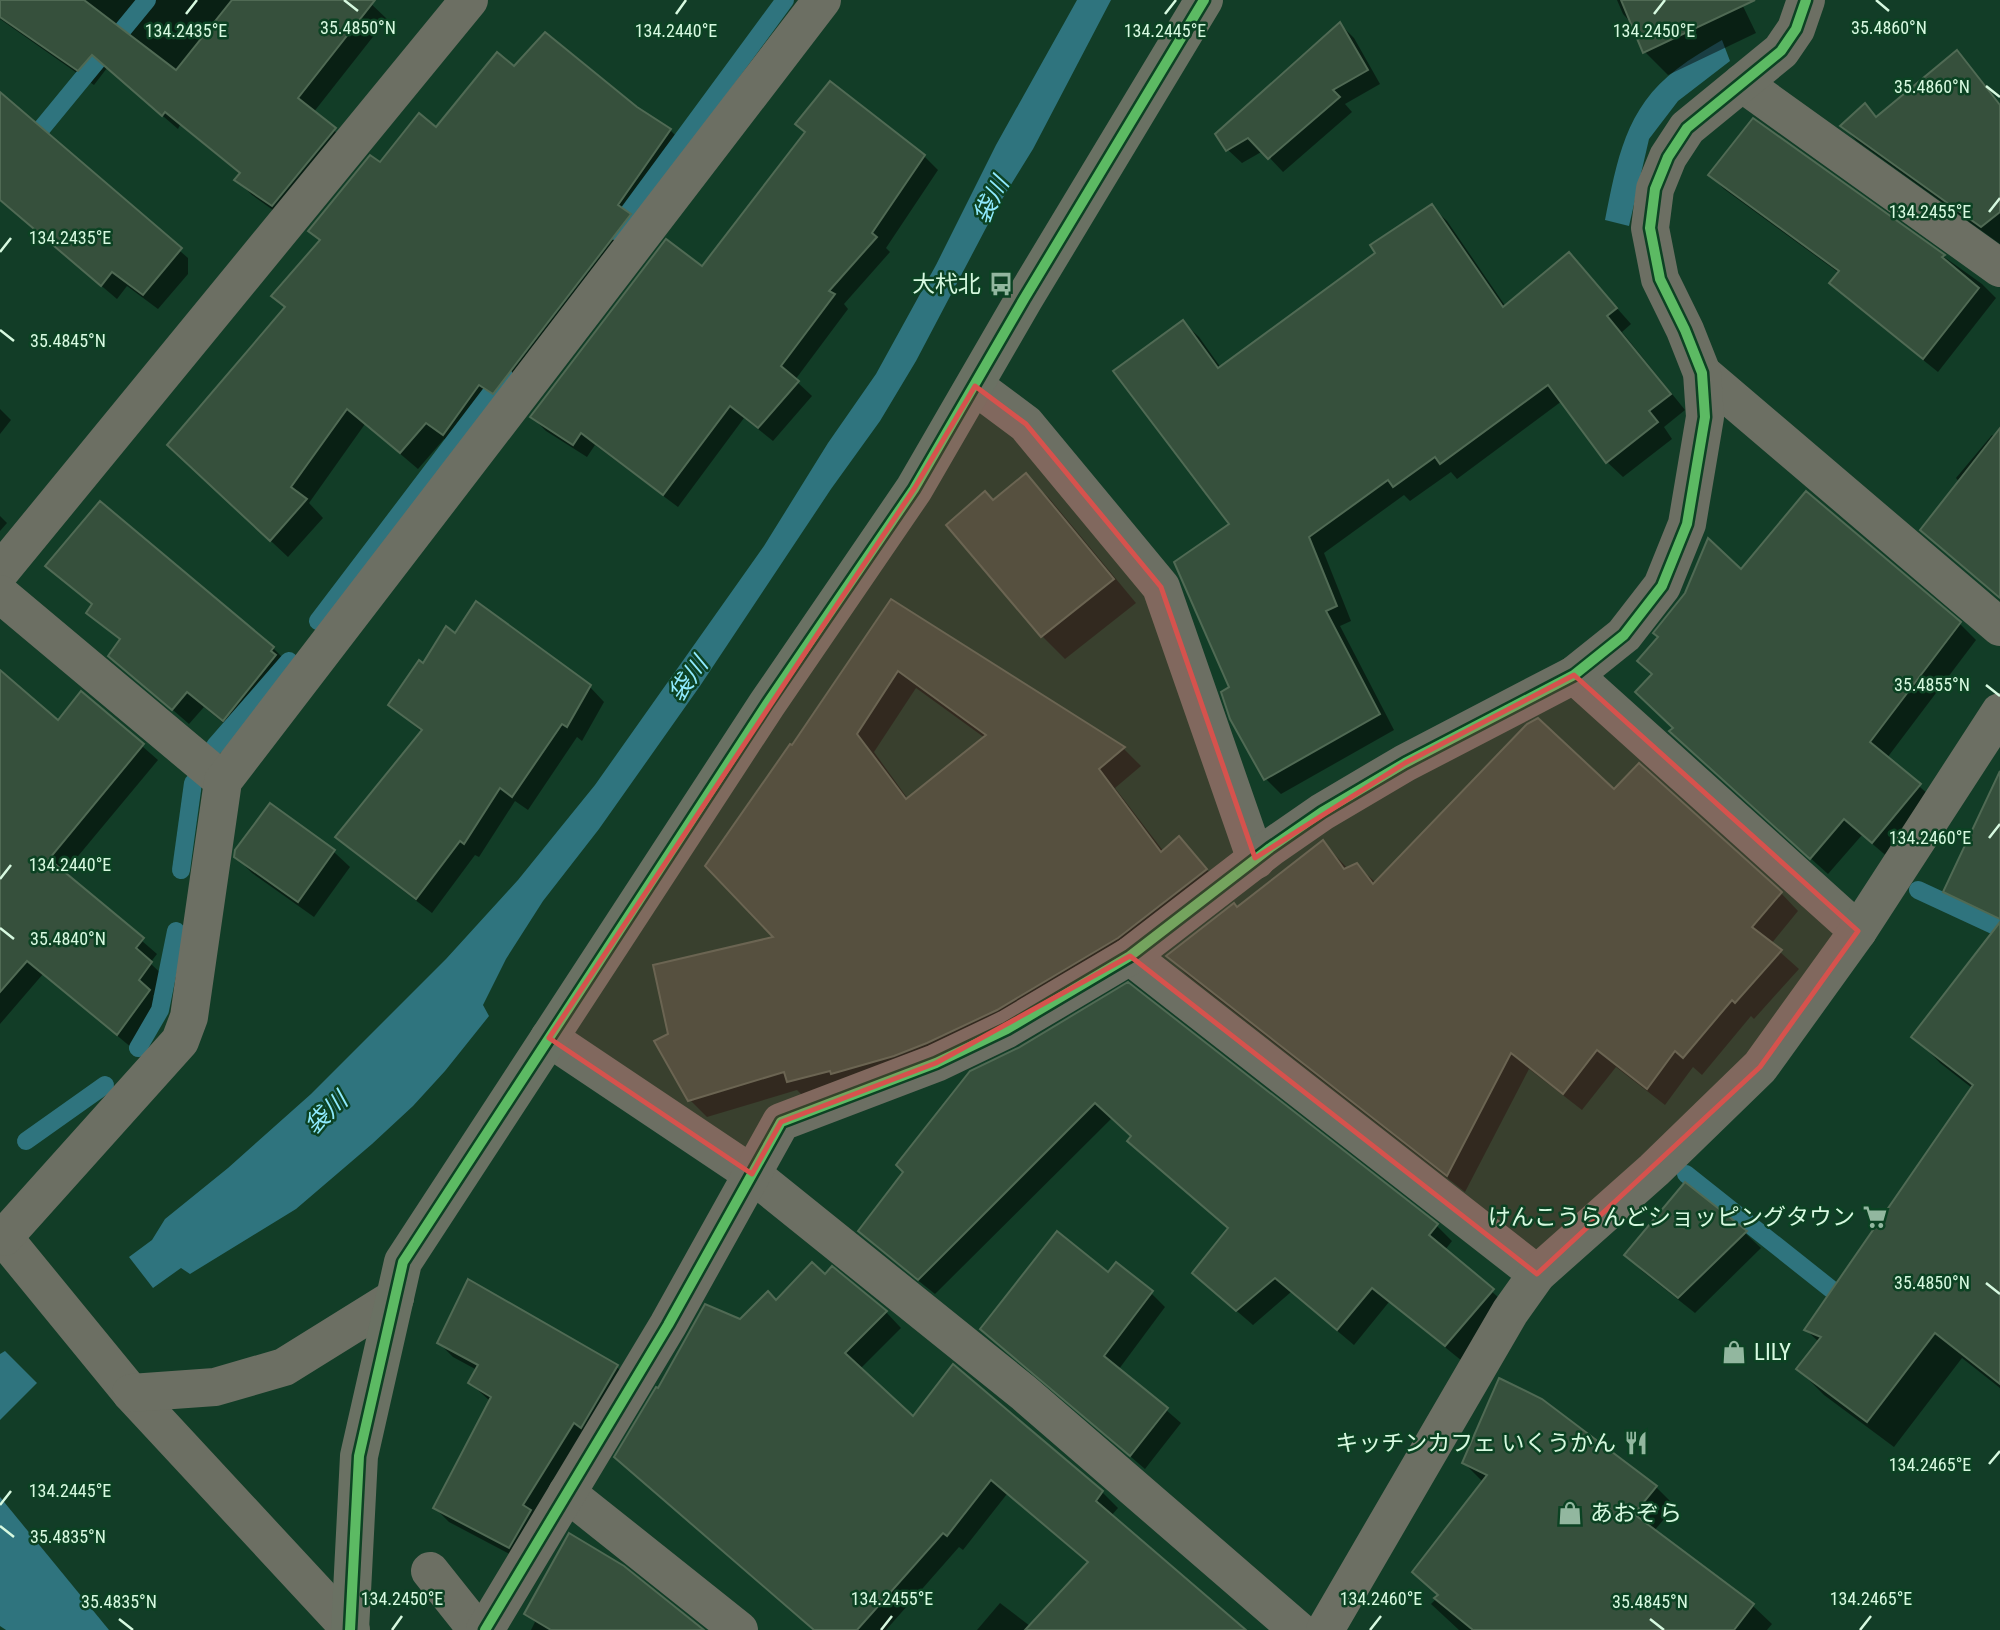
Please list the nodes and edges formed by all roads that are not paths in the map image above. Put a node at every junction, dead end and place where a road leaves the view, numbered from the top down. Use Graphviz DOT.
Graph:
graph roads {
  1 [pos="469,0"];
  2 [pos="822,0"];
  3 [pos="1204,0"];
  4 [pos="1806,0"];
  5 [pos="1742,83"];
  6 [pos="2000,268"];
  7 [pos="1702,373"];
  8 [pos="975,386"];
  9 [pos="0,572"];
  10 [pos="0,594"];
  11 [pos="2000,627"];
  12 [pos="1574,675"];
  13 [pos="2000,712"];
  14 [pos="223,781"];
  15 [pos="1256,860"];
  16 [pos="1858,931"];
  17 [pos="1130,956"];
  18 [pos="549,1038"];
  19 [pos="752,1174"];
  20 [pos="2,1235"];
  21 [pos="1537,1274"];
  22 [pos="395,1298"];
  23 [pos="131,1393"];
  24 [pos="567,1493"];
  25 [pos="430,1571"];
  26 [pos="733,1628"];
  27 [pos="350,1630"];
  28 [pos="477,1630"];
  29 [pos="485,1630"];
  30 [pos="1298,1630"];
  31 [pos="1325,1630"];
  1 -- 9 [label="street"];
  2 -- 14 [label="street"];
  3 -- 8 [label="street"];
  4 -- 5 [label="street"];
  5 -- 6 [label="street"];
  5 -- 7 [label="street"];
  7 -- 11 [label="street"];
  7 -- 12 [label="street"];
  8 -- 15 [label="street"];
  8 -- 18 [label="street"];
  10 -- 14 [label="street"];
  12 -- 15 [label="street"];
  12 -- 16 [label="street"];
  13 -- 16 [label="street"];
  14 -- 20 [label="street"];
  15 -- 17 [label="street"];
  16 -- 21 [label="street"];
  17 -- 19 [label="street"];
  17 -- 21 [label="street"];
  18 -- 19 [label="street"];
  18 -- 22 [label="street"];
  19 -- 24 [label="street"];
  19 -- 30 [label="street"];
  20 -- 23 [label="street"];
  21 -- 31 [label="street"];
  22 -- 23 [label="street"];
  22 -- 27 [label="street"];
  23 -- 27 [label="street"];
  24 -- 26 [label="street"];
  24 -- 29 [label="street"];
  25 -- 28 [label="street"];
}
